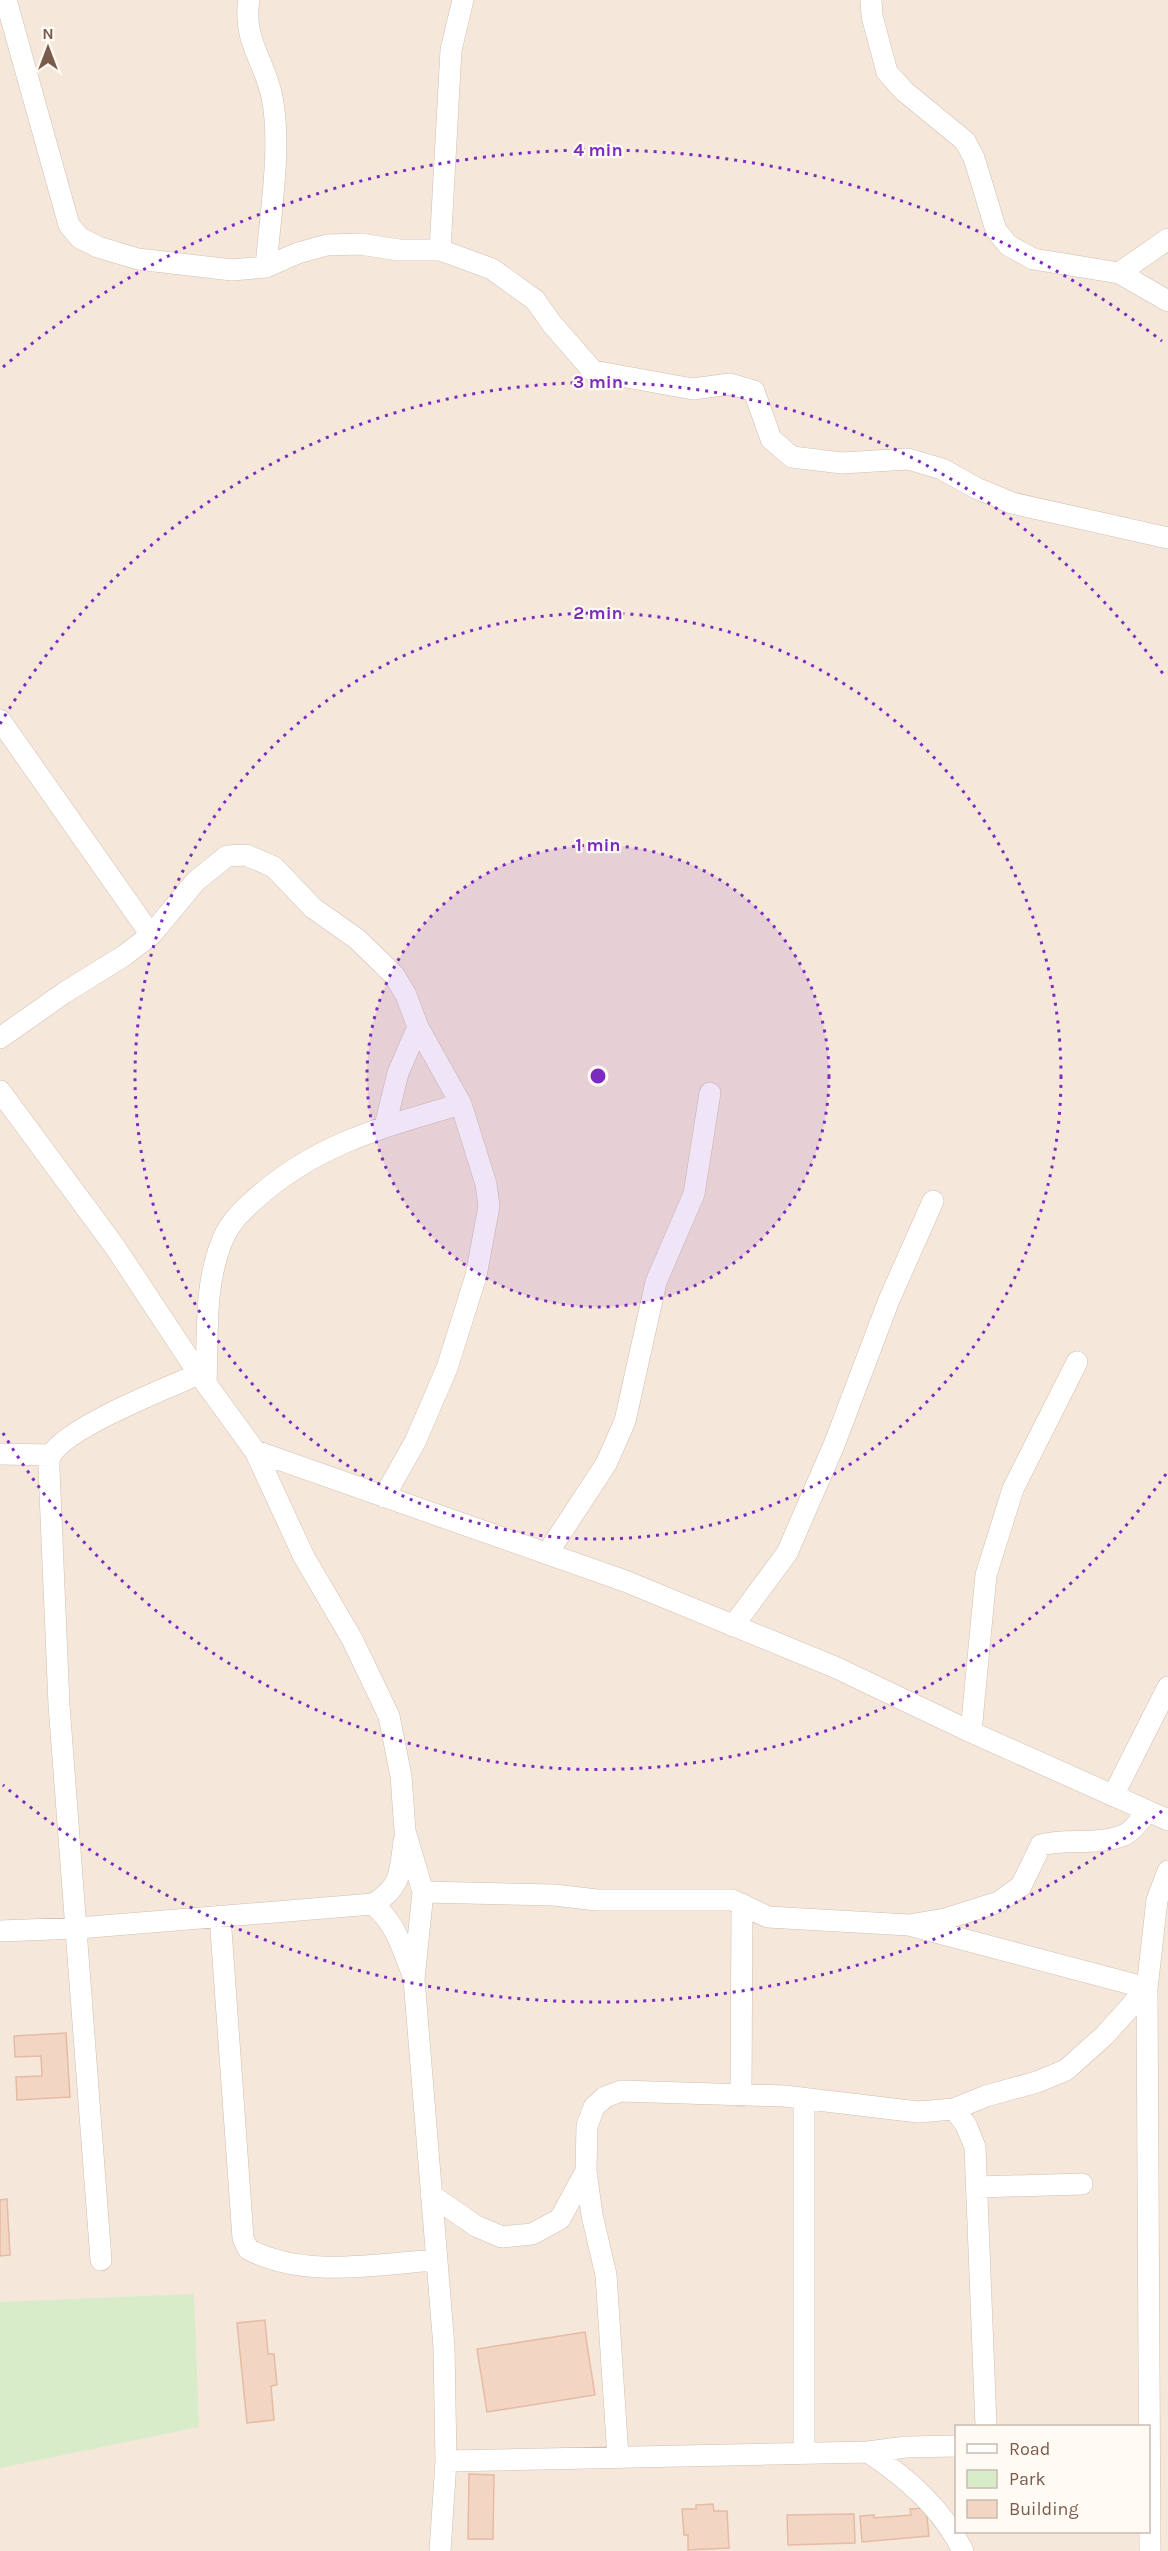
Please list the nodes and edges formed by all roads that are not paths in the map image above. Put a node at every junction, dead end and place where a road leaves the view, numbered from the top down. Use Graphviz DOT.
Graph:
graph roads {
  1 [pos="6,0"];
  2 [pos="249,0"];
  3 [pos="463,0"];
  4 [pos="872,0"];
  5 [pos="1168,239"];
  6 [pos="440,250"];
  7 [pos="266,267"];
  8 [pos="1119,273"];
  9 [pos="1168,302"];
  10 [pos="1168,538"];
  11 [pos="0,720"];
  12 [pos="151,935"];
  13 [pos="418,1027"];
  14 [pos="0,1038"];
  15 [pos="0,1091"];
  16 [pos="710,1093"];
  17 [pos="461,1104"];
  18 [pos="385,1126"];
  19 [pos="933,1201"];
  20 [pos="1077,1362"];
  21 [pos="202,1379"];
  22 [pos="255,1451"];
  23 [pos="0,1454"];
  24 [pos="50,1455"];
  25 [pos="384,1497"];
  26 [pos="546,1554"];
  27 [pos="733,1626"];
  28 [pos="1168,1688"];
  29 [pos="971,1732"];
  30 [pos="1113,1796"];
  31 [pos="1148,1812"];
  32 [pos="1168,1820"];
  33 [pos="405,1831"];
  34 [pos="1168,1871"];
  35 [pos="423,1892"];
  36 [pos="374,1904"];
  37 [pos="742,1904"];
  38 [pos="220,1916"];
  39 [pos="909,1925"];
  40 [pos="78,1928"];
  41 [pos="0,1931"];
  42 [pos="414,1979"];
  43 [pos="1147,1988"];
  44 [pos="741,2096"];
  45 [pos="804,2099"];
  46 [pos="954,2109"];
  47 [pos="586,2170"];
  48 [pos="1082,2184"];
  49 [pos="977,2187"];
  50 [pos="431,2196"];
  51 [pos="101,2260"];
  52 [pos="436,2260"];
  53 [pos="986,2425"];
  54 [pos="1149,2425"];
  55 [pos="955,2446"];
  56 [pos="1150,2450"];
  57 [pos="1168,2450"];
  58 [pos="804,2452"];
  59 [pos="868,2452"];
  60 [pos="618,2457"];
  61 [pos="446,2461"];
  62 [pos="1150,2533"];
  63 [pos="440,2551"];
  64 [pos="963,2551"];
  65 [pos="1150,2551"];
  1 -- 7 [label="street"];
  2 -- 7 [label="street"];
  3 -- 6 [label="street"];
  4 -- 8 [label="street"];
  5 -- 8 [label="street"];
  6 -- 7 [label="street"];
  6 -- 10 [label="street"];
  8 -- 9 [label="street"];
  11 -- 12 [label="street"];
  12 -- 13 [label="street"];
  12 -- 14 [label="street"];
  13 -- 17 [label="street"];
  13 -- 18 [label="street"];
  15 -- 21 [label="street"];
  16 -- 26 [label="street"];
  17 -- 18 [label="street"];
  17 -- 25 [label="street"];
  18 -- 21 [label="street"];
  19 -- 27 [label="street"];
  20 -- 29 [label="street"];
  21 -- 22 [label="street"];
  21 -- 24 [label="street"];
  22 -- 25 [label="street"];
  22 -- 33 [label="street"];
  23 -- 24 [label="street"];
  24 -- 40 [label="street"];
  25 -- 26 [label="street"];
  26 -- 27 [label="street"];
  27 -- 29 [label="street"];
  28 -- 30 [label="street"];
  29 -- 30 [label="street"];
  30 -- 31 [label="street"];
  31 -- 32 [label="street"];
  31 -- 39 [label="street"];
  33 -- 35 [label="street"];
  33 -- 36 [label="street"];
  34 -- 43 [label="street"];
  35 -- 37 [label="street"];
  35 -- 42 [label="street"];
  36 -- 38 [label="street"];
  36 -- 42 [label="street"];
  37 -- 39 [label="street"];
  37 -- 44 [label="street"];
  38 -- 40 [label="street"];
  38 -- 52 [label="street"];
  39 -- 43 [label="street"];
  40 -- 41 [label="street"];
  40 -- 51 [label="street"];
  42 -- 50 [label="street"];
  43 -- 46 [label="street"];
  43 -- 54 [label="street"];
  44 -- 45 [label="street"];
  44 -- 47 [label="street"];
  45 -- 46 [label="street"];
  45 -- 58 [label="street"];
  46 -- 49 [label="street"];
  47 -- 50 [label="street"];
  47 -- 60 [label="street"];
  48 -- 49 [label="street"];
  49 -- 53 [label="street"];
  50 -- 52 [label="street"];
  52 -- 61 [label="street"];
  55 -- 59 [label="street"];
  56 -- 57 [label="street"];
  58 -- 59 [label="street"];
  58 -- 60 [label="street"];
  59 -- 64 [label="street"];
  60 -- 61 [label="street"];
  61 -- 63 [label="street"];
  62 -- 65 [label="street"];
}
